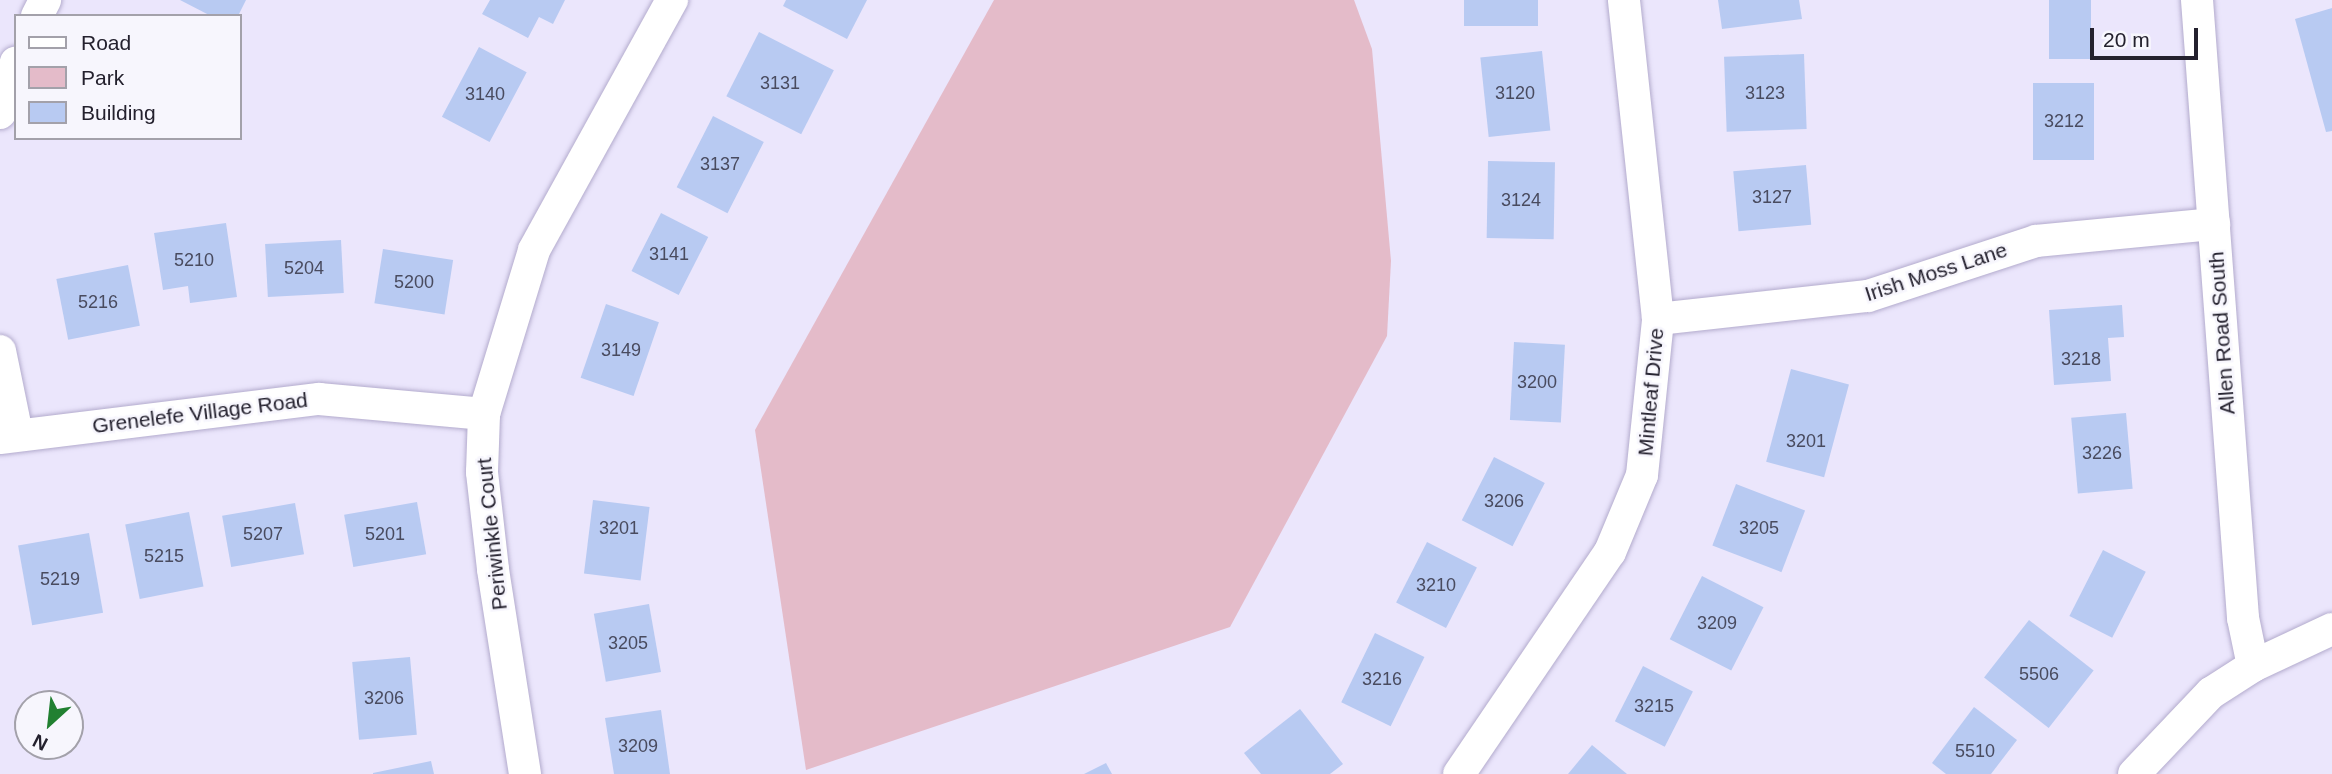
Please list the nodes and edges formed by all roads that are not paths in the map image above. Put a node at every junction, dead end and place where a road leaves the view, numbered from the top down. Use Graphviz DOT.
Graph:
graph roads {
  1 [pos="672,0"];
  2 [pos="1624,0"];
  3 [pos="2197,0"];
  4 [pos="14,68"];
  5 [pos="0,113"];
  6 [pos="2214,224"];
  7 [pos="1658,319"];
  8 [pos="0,351"];
  9 [pos="484,414"];
  10 [pos="9,436"];
  11 [pos="2332,629"];
  12 [pos="2253,666"];
  13 [pos="525,774"];
  14 [pos="1459,774"];
  15 [pos="2134,774"];
  1 -- 9 [label="street, Periwinkle Court"];
  2 -- 7 [label="street, Mintleaf Drive"];
  3 -- 6 [label="street, Allen Road South"];
  4 -- 5 [label="street"];
  6 -- 7 [label="street, Irish Moss Lane"];
  6 -- 12 [label="street, Allen Road South"];
  7 -- 14 [label="street, Mintleaf Drive"];
  8 -- 10 [label="street"];
  9 -- 10 [label="street, Grenelefe Village Road"];
  9 -- 13 [label="street, Periwinkle Court"];
  11 -- 12 [label="street"];
  12 -- 15 [label="street"];
}
